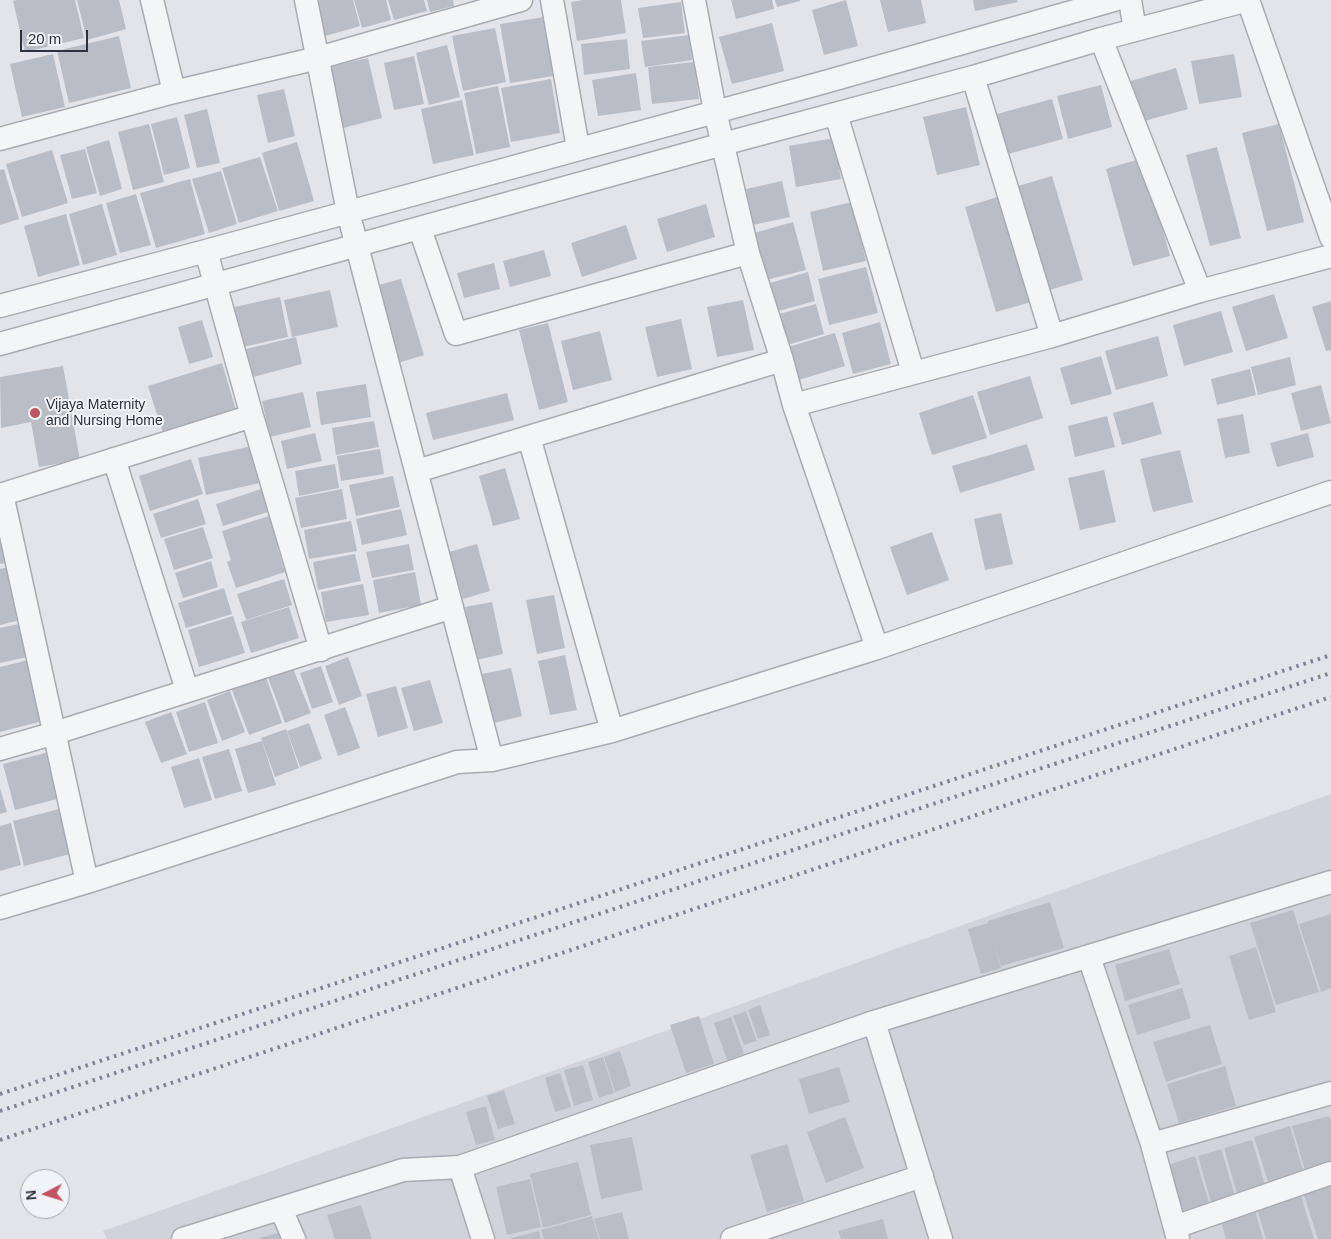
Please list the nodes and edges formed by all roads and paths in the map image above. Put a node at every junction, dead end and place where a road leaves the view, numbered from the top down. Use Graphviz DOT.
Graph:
graph roads {
  1 [pos="152,0"];
  2 [pos="306,0"];
  3 [pos="521,0"];
  4 [pos="552,0"];
  5 [pos="694,0"];
  6 [pos="1114,0"];
  7 [pos="1130,0"];
  8 [pos="1248,0"];
  9 [pos="1135,30"];
  10 [pos="1101,39"];
  11 [pos="318,58"];
  12 [pos="973,77"];
  13 [pos="174,92"];
  14 [pos="715,111"];
  15 [pos="836,114"];
  16 [pos="0,139"];
  17 [pos="722,144"];
  18 [pos="578,148"];
  19 [pos="348,212"];
  20 [pos="420,229"];
  21 [pos="1331,237"];
  22 [pos="357,245"];
  23 [pos="206,251"];
  24 [pos="748,253"];
  25 [pos="1331,256"];
  26 [pos="215,285"];
  27 [pos="1200,291"];
  28 [pos="0,306"];
  29 [pos="1052,336"];
  30 [pos="0,343"];
  31 [pos="782,360"];
  32 [pos="913,372"];
  33 [pos="794,404"];
  34 [pos="252,416"];
  35 [pos="529,437"];
  36 [pos="114,459"];
  37 [pos="417,471"];
  38 [pos="1331,492"];
  39 [pos="1,495"];
  40 [pos="452,607"];
  41 [pos="877,648"];
  42 [pos="321,650"];
  43 [pos="187,690"];
  44 [pos="612,731"];
  45 [pos="54,733"];
  46 [pos="0,749"];
  47 [pos="492,760"];
  48 [pos="87,882"];
  49 [pos="1331,882"];
  50 [pos="0,908"];
  51 [pos="1089,957"];
  52 [pos="874,1022"];
  53 [pos="1331,1093"];
  54 [pos="1152,1144"];
  55 [pos="460,1167"];
  56 [pos="1331,1174"];
  57 [pos="922,1176"];
  58 [pos="282,1209"];
  59 [pos="1176,1233"];
  60 [pos="183,1239"];
  61 [pos="294,1239"];
  62 [pos="483,1239"];
  63 [pos="732,1239"];
  64 [pos="941,1239"];
  1 -- 13 [label="street"];
  2 -- 11 [label="street"];
  3 -- 11 [label="street"];
  4 -- 18 [label="street"];
  5 -- 14 [label="street"];
  6 -- 14 [label="street"];
  7 -- 9 [label="street"];
  8 -- 9 [label="street"];
  8 -- 21 [label="street"];
  9 -- 10 [label="street"];
  10 -- 12 [label="street"];
  10 -- 27 [label="street"];
  11 -- 13 [label="street"];
  11 -- 19 [label="street"];
  12 -- 15 [label="street"];
  12 -- 29 [label="street"];
  13 -- 16 [label="street"];
  14 -- 17 [label="street"];
  14 -- 18 [label="street"];
  15 -- 17 [label="street"];
  15 -- 32 [label="street"];
  17 -- 20 [label="street"];
  17 -- 24 [label="street"];
  18 -- 19 [label="street"];
  19 -- 22 [label="street"];
  19 -- 23 [label="street"];
  20 -- 22 [label="street"];
  20 -- 24 [label="street"];
  22 -- 26 [label="street"];
  22 -- 37 [label="street"];
  23 -- 26 [label="street"];
  23 -- 28 [label="street"];
  24 -- 31 [label="street"];
  25 -- 27 [label="street"];
  26 -- 30 [label="street"];
  26 -- 34 [label="street"];
  27 -- 29 [label="street"];
  29 -- 32 [label="street"];
  31 -- 33 [label="street"];
  31 -- 35 [label="street"];
  32 -- 33 [label="street"];
  33 -- 41 [label="street"];
  34 -- 36 [label="street"];
  34 -- 42 [label="street"];
  35 -- 37 [label="street"];
  35 -- 44 [label="street"];
  36 -- 39 [label="street"];
  36 -- 43 [label="street"];
  37 -- 40 [label="street"];
  38 -- 41 [label="street"];
  39 -- 45 [label="street"];
  40 -- 42 [label="street"];
  40 -- 47 [label="street"];
  41 -- 44 [label="street"];
  42 -- 43 [label="street"];
  43 -- 45 [label="street"];
  44 -- 47 [label="street"];
  45 -- 46 [label="street"];
  45 -- 48 [label="street"];
  47 -- 48 [label="street"];
  48 -- 50 [label="street"];
  49 -- 51 [label="street"];
  51 -- 52 [label="street"];
  51 -- 54 [label="street"];
  52 -- 55 [label="street"];
  52 -- 57 [label="street"];
  53 -- 54 [label="street"];
  54 -- 59 [label="street"];
  55 -- 58 [label="street"];
  55 -- 62 [label="street"];
  56 -- 59 [label="street"];
  57 -- 63 [label="street"];
  57 -- 64 [label="street"];
  58 -- 60 [label="street"];
  58 -- 61 [label="street"];
}
